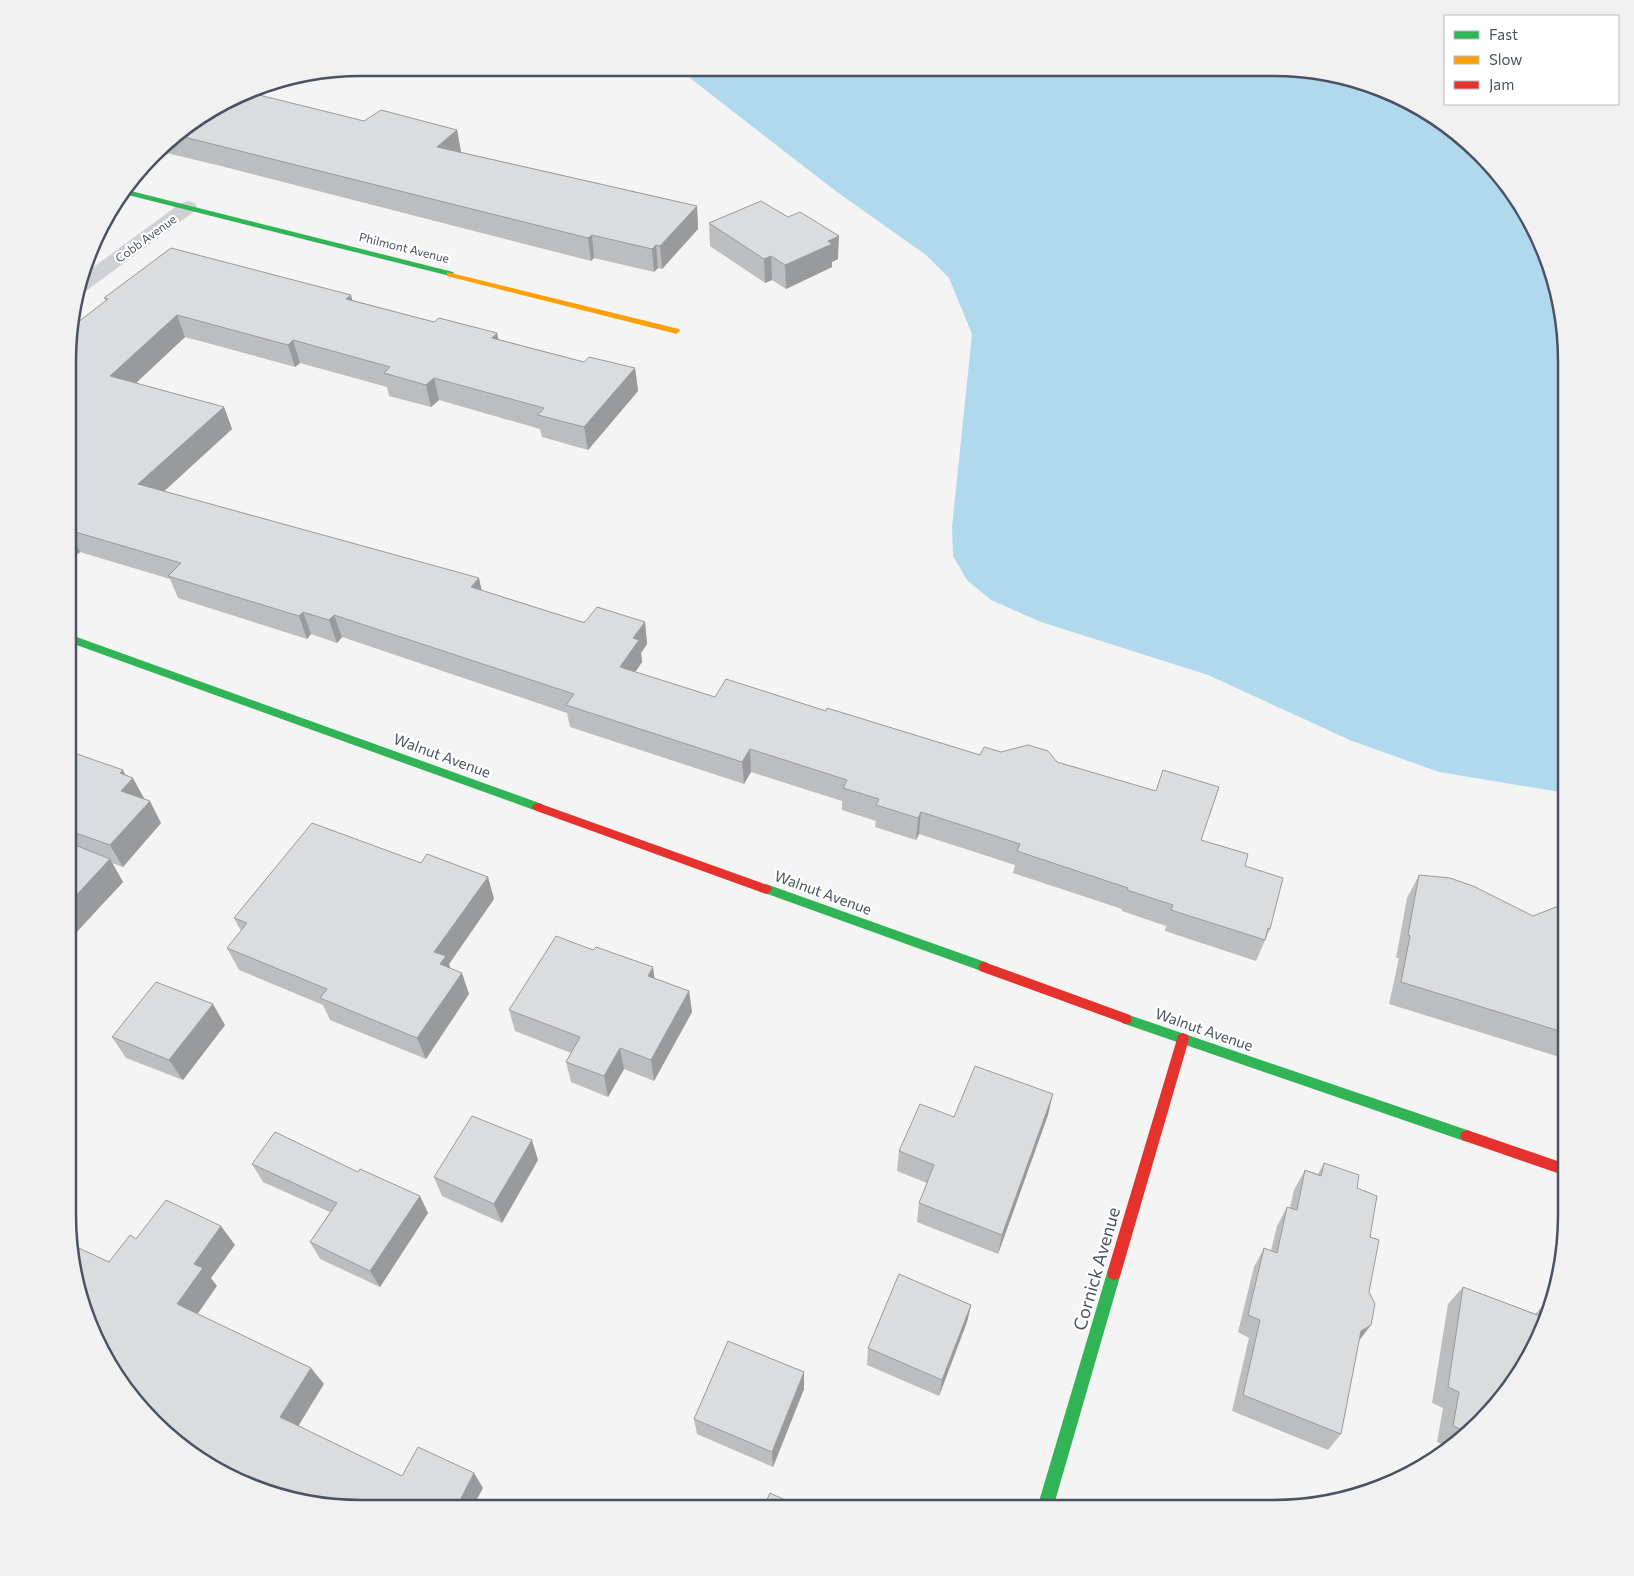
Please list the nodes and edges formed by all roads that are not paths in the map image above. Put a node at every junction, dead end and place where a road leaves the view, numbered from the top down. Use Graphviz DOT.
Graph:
graph roads {
  1 [pos="131,193"];
  2 [pos="188,207"];
  3 [pos="88,281"];
  4 [pos="676,330"];
  5 [pos="76,641"];
  6 [pos="1183,1039"];
  7 [pos="1558,1167"];
  8 [pos="1047,1500"];
  1 -- 2 [label="street, Philmont Avenue"];
  2 -- 3 [label="street, Cobb Avenue"];
  2 -- 4 [label="street, Philmont Avenue"];
  5 -- 6 [label="street, Walnut Avenue"];
  6 -- 7 [label="street, Walnut Avenue"];
  6 -- 8 [label="street, Cornick Avenue"];
}
